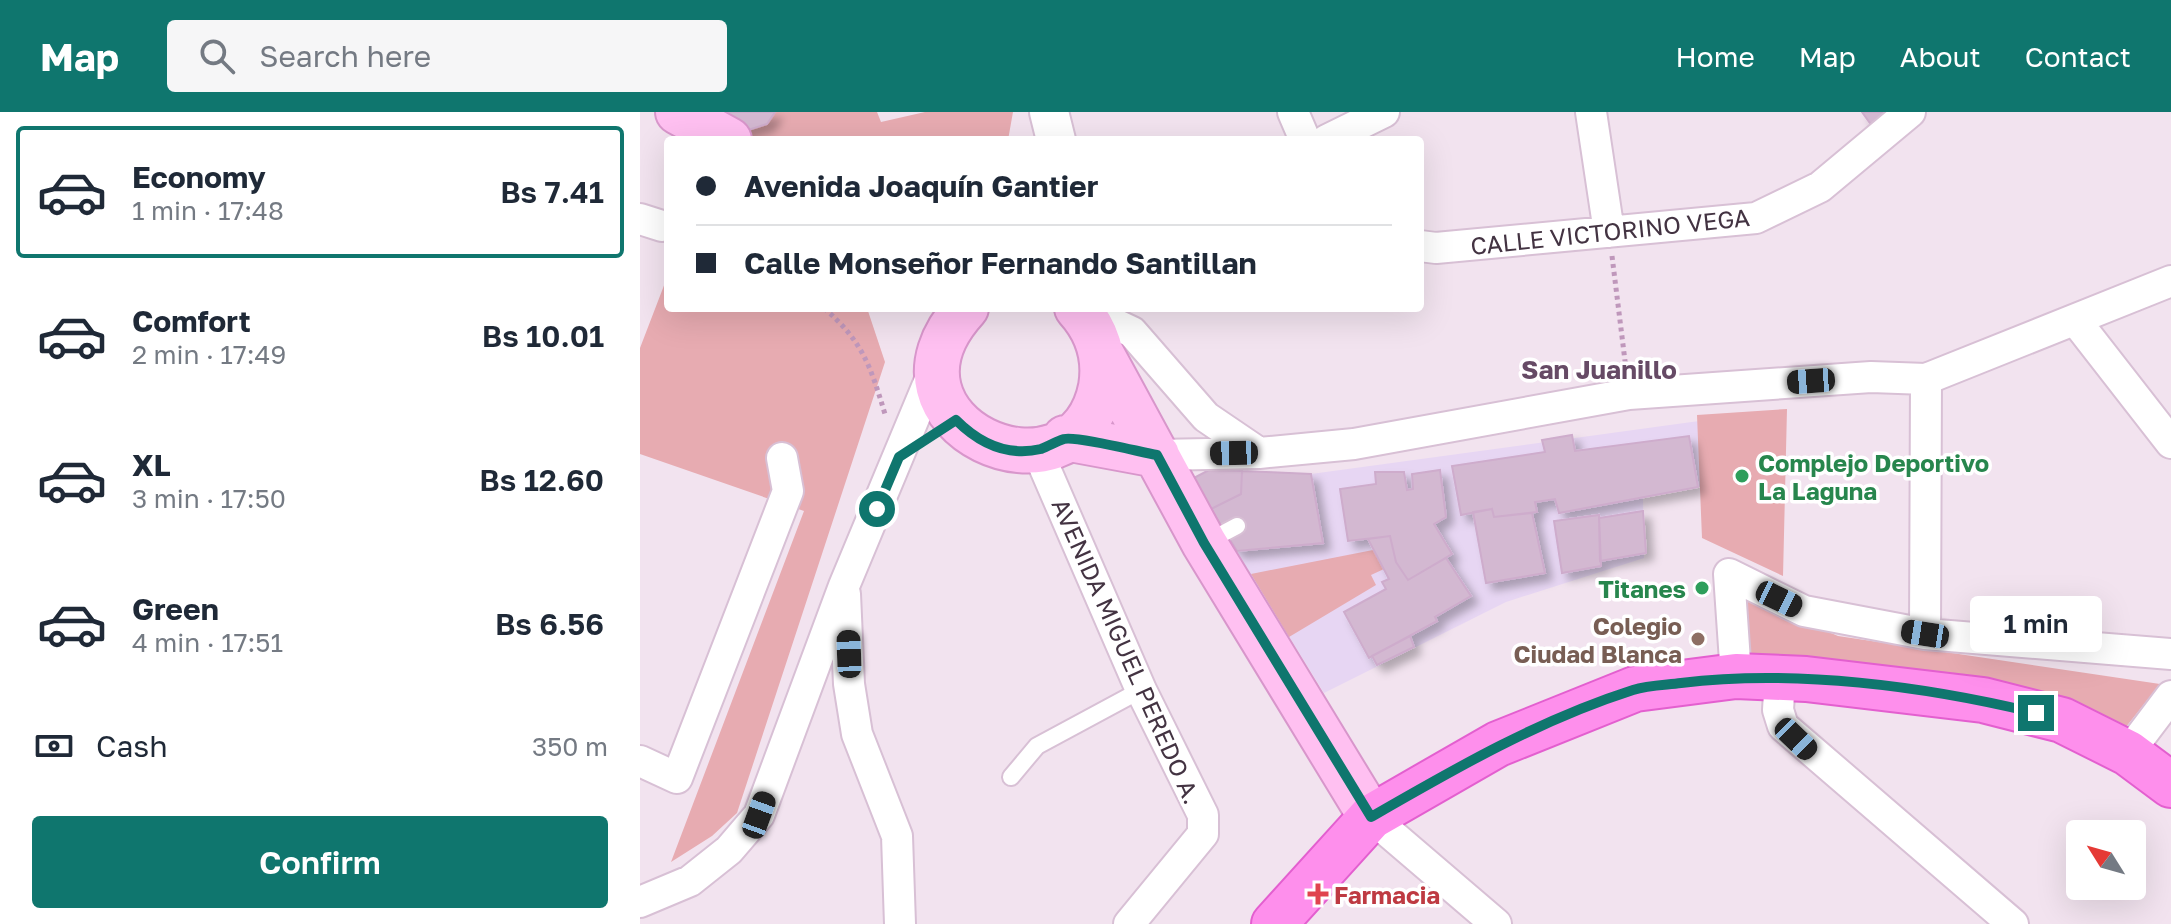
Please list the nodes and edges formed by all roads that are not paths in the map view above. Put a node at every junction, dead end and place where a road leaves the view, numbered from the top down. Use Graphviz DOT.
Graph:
graph roads {
  1 [pos="678,112"];
  2 [pos="1041,112"];
  3 [pos="1049,112"];
  4 [pos="1293,112"];
  5 [pos="1384,112"];
  6 [pos="1591,112"];
  7 [pos="1910,112"];
  8 [pos="722,136"];
  9 [pos="1037,136"];
  10 [pos="1055,136"];
  11 [pos="1303,136"];
  12 [pos="1335,136"];
  13 [pos="1609,232"];
  14 [pos="1424,246"];
  15 [pos="2171,281"];
  16 [pos="962,312"];
  17 [pos="1082,312"];
  18 [pos="1088,312"];
  19 [pos="2076,321"];
  20 [pos="1102,355"];
  21 [pos="939,357"];
  22 [pos="1926,379"];
  23 [pos="956,420"];
  24 [pos="2171,443"];
  25 [pos="1051,444"];
  26 [pos="1259,453"];
  27 [pos="1157,455"];
  28 [pos="899,457"];
  29 [pos="782,458"];
  30 [pos="844,586"];
  31 [pos="1925,634"];
  32 [pos="2171,654"];
  33 [pos="1736,676"];
  34 [pos="1780,678"];
  35 [pos="1141,690"];
  36 [pos="2171,696"];
  37 [pos="2128,753"];
  38 [pos="640,761"];
  39 [pos="1011,777"];
  40 [pos="2171,785"];
  41 [pos="1371,817"];
  42 [pos="640,902"];
  43 [pos="1978,913"];
  44 [pos="900,924"];
  45 [pos="1129,924"];
  46 [pos="1274,924"];
  47 [pos="1496,924"];
  48 [pos="2013,924"];
  1 -- 8 [label="main road"];
  2 -- 9 [label="street"];
  3 -- 10 [label="street"];
  4 -- 11 [label="street"];
  5 -- 12 [label="street"];
  6 -- 13 [label="street"];
  7 -- 13 [label="street, CALLE VICTORINO VEGA"];
  13 -- 14 [label="street, CALLE VICTORINO VEGA"];
  15 -- 19 [label="street"];
  16 -- 21 [label="main road"];
  17 -- 20 [label="main road"];
  18 -- 26 [label="street"];
  19 -- 22 [label="street"];
  19 -- 24 [label="street"];
  20 -- 25 [label="main road"];
  20 -- 27 [label="main road"];
  21 -- 23 [label="main road"];
  21 -- 28 [label="street"];
  22 -- 26 [label="street"];
  22 -- 31 [label="street"];
  23 -- 25 [label="main road"];
  23 -- 28 [label="street"];
  25 -- 27 [label="main road"];
  25 -- 35 [label="street, AVENIDA MIGUEL PEREDO A."];
  26 -- 27 [label="street"];
  27 -- 41 [label="main road"];
  28 -- 30 [label="street"];
  29 -- 38 [label="street"];
  30 -- 42 [label="street"];
  30 -- 44 [label="street"];
  31 -- 32 [label="street"];
  31 -- 33 [label="street"];
  33 -- 34 [label="main road"];
  33 -- 41 [label="main road"];
  34 -- 37 [label="main road"];
  34 -- 43 [label="street"];
  35 -- 39 [label="lane"];
  35 -- 45 [label="street, AVENIDA MIGUEL PEREDO A."];
  36 -- 37 [label="street"];
  37 -- 40 [label="main road"];
  41 -- 46 [label="main road"];
  41 -- 47 [label="street"];
  43 -- 48 [label="street"];
}
